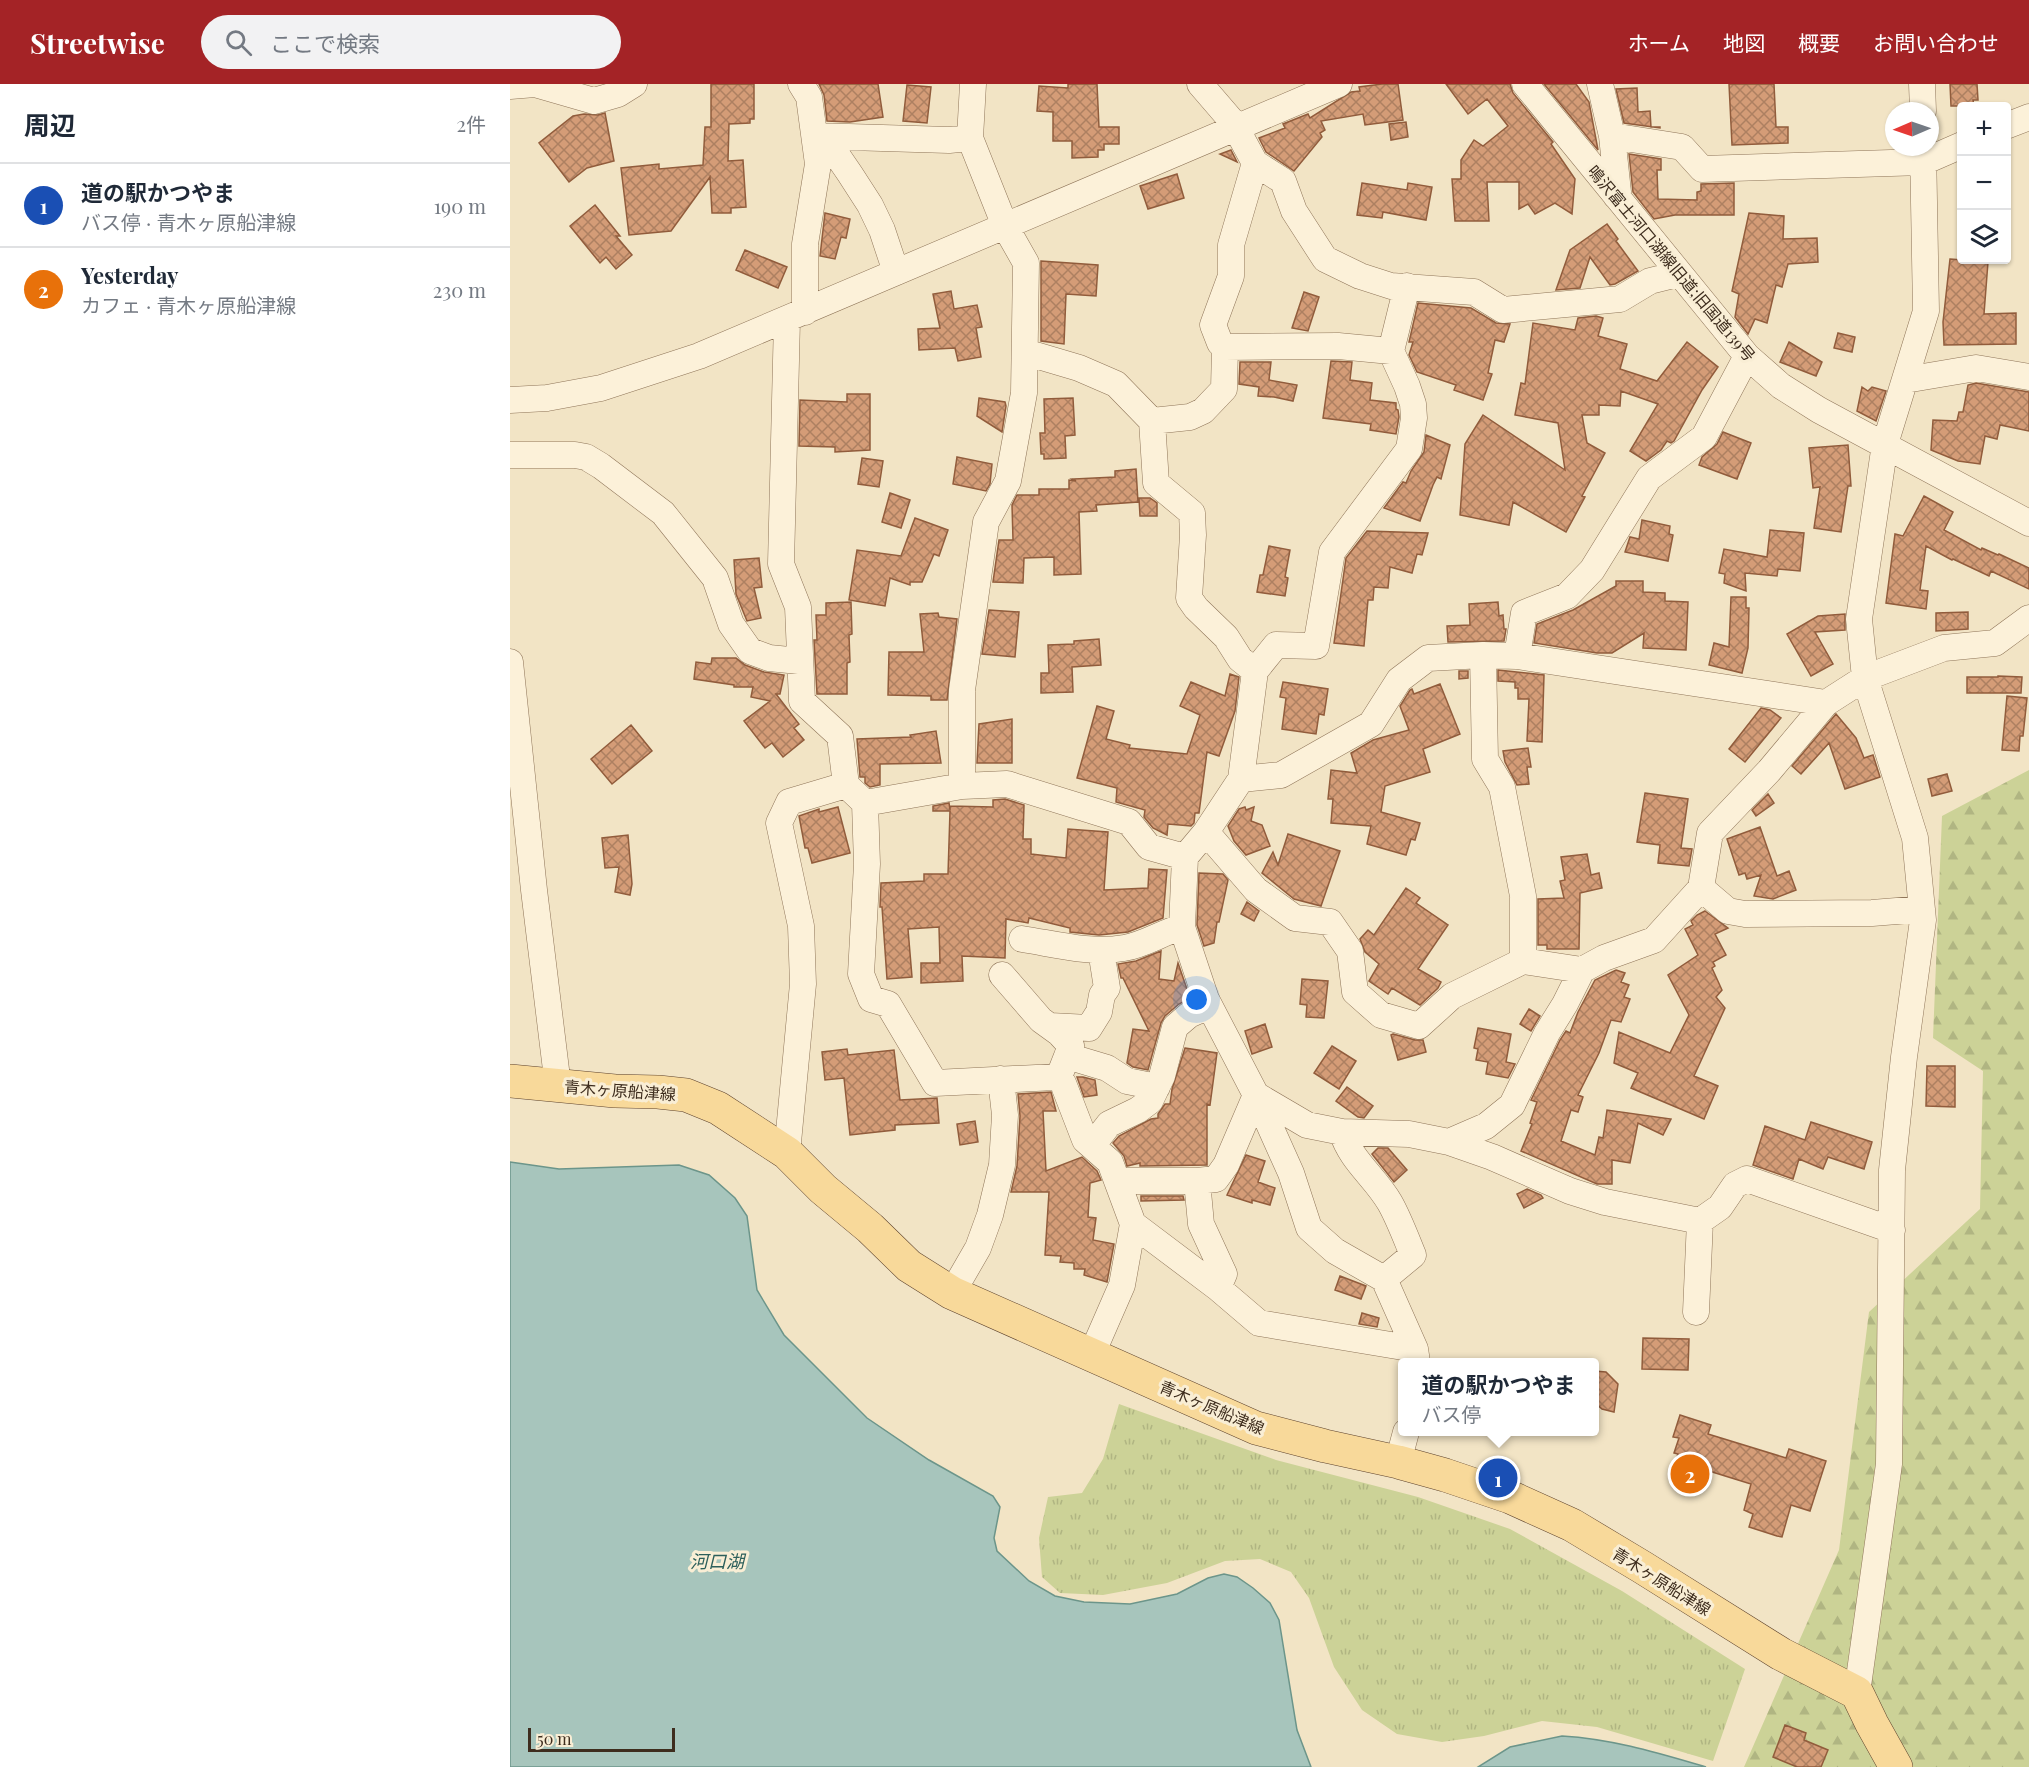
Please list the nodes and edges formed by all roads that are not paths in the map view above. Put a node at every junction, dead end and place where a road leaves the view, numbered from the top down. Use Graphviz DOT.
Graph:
graph roads {
  1 [pos="633,84"];
  2 [pos="801,84"];
  3 [pos="973,84"];
  4 [pos="1200,84"];
  5 [pos="1339,84"];
  6 [pos="1525,84"];
  7 [pos="1600,84"];
  8 [pos="1922,84"];
  9 [pos="510,86"];
  10 [pos="1923,102"];
  11 [pos="2029,117"];
  12 [pos="2011,124"];
  13 [pos="1236,128"];
  14 [pos="1612,135"];
  15 [pos="970,138"];
  16 [pos="816,142"];
  17 [pos="1957,147"];
  18 [pos="1939,151"];
  19 [pos="1894,156"];
  20 [pos="1923,156"];
  21 [pos="1255,163"];
  22 [pos="1616,196"];
  23 [pos="1005,225"];
  24 [pos="896,272"];
  25 [pos="1678,274"];
  26 [pos="1407,286"];
  27 [pos="796,316"];
  28 [pos="1225,347"];
  29 [pos="1391,351"];
  30 [pos="1025,352"];
  31 [pos="1747,356"];
  32 [pos="2029,377"];
  33 [pos="1905,380"];
  34 [pos="510,400"];
  35 [pos="1152,421"];
  36 [pos="1885,444"];
  37 [pos="510,455"];
  38 [pos="2029,523"];
  39 [pos="2029,618"];
  40 [pos="1484,655"];
  41 [pos="1517,656"];
  42 [pos="800,661"];
  43 [pos="510,662"];
  44 [pos="1255,671"];
  45 [pos="1865,678"];
  46 [pos="1826,703"];
  47 [pos="1241,779"];
  48 [pos="846,785"];
  49 [pos="962,786"];
  50 [pos="864,803"];
  51 [pos="1206,832"];
  52 [pos="1185,857"];
  53 [pos="1701,888"];
  54 [pos="1922,909"];
  55 [pos="1182,927"];
  56 [pos="1022,939"];
  57 [pos="1101,950"];
  58 [pos="1523,961"];
  59 [pos="1582,970"];
  60 [pos="1002,975"];
  61 [pos="1209,1006"];
  62 [pos="1050,1026"];
  63 [pos="1062,1067"];
  64 [pos="1001,1079"];
  65 [pos="510,1081"];
  66 [pos="558,1086"];
  67 [pos="1157,1087"];
  68 [pos="1256,1095"];
  69 [pos="1342,1132"];
  70 [pos="1449,1142"];
  71 [pos="1092,1146"];
  72 [pos="788,1154"];
  73 [pos="1117,1181"];
  74 [pos="1197,1181"];
  75 [pos="1700,1221"];
  76 [pos="1132,1224"];
  77 [pos="1892,1230"];
  78 [pos="1384,1279"];
  79 [pos="1218,1288"];
  80 [pos="952,1293"];
  81 [pos="1696,1312"];
  82 [pos="1091,1356"];
  83 [pos="1416,1356"];
  84 [pos="1402,1447"];
  85 [pos="1857,1693"];
  86 [pos="1896,1767"];
  1 -- 9 [label="street"];
  2 -- 16 [label="street"];
  3 -- 15 [label="street"];
  4 -- 13 [label="street"];
  5 -- 13 [label="street"];
  6 -- 22 [label="street, 鳴沢富士河口湖線旧道;旧国道139号"];
  7 -- 14 [label="street"];
  8 -- 10 [label="street"];
  11 -- 12 [label="street"];
  13 -- 21 [label="street"];
  13 -- 23 [label="street"];
  14 -- 19 [label="street"];
  14 -- 22 [label="street"];
  15 -- 16 [label="street"];
  15 -- 23 [label="street"];
  16 -- 24 [label="street"];
  16 -- 27 [label="street"];
  17 -- 18 [label="street"];
  20 -- 33 [label="street"];
  21 -- 26 [label="street"];
  21 -- 28 [label="street"];
  22 -- 25 [label="street, 鳴沢富士河口湖線旧道;旧国道139号"];
  23 -- 24 [label="street"];
  23 -- 30 [label="street"];
  24 -- 27 [label="street"];
  25 -- 26 [label="street"];
  25 -- 31 [label="street, 鳴沢富士河口湖線旧道;旧国道139号"];
  26 -- 29 [label="street"];
  27 -- 34 [label="street"];
  27 -- 42 [label="street"];
  28 -- 29 [label="street"];
  28 -- 35 [label="street"];
  29 -- 44 [label="street"];
  30 -- 35 [label="street"];
  30 -- 49 [label="street"];
  31 -- 36 [label="street, 鳴沢富士河口湖線旧道;旧国道139号"];
  31 -- 41 [label="street"];
  32 -- 33 [label="street"];
  33 -- 36 [label="street"];
  35 -- 44 [label="street"];
  36 -- 38 [label="street, 鳴沢富士河口湖線旧道;旧国道139号"];
  36 -- 45 [label="street"];
  37 -- 42 [label="street"];
  39 -- 45 [label="street"];
  40 -- 41 [label="street"];
  40 -- 47 [label="street"];
  40 -- 58 [label="street"];
  41 -- 46 [label="street"];
  42 -- 48 [label="street"];
  43 -- 66 [label="street"];
  44 -- 47 [label="street"];
  45 -- 46 [label="street"];
  45 -- 54 [label="street"];
  46 -- 53 [label="street"];
  47 -- 51 [label="street"];
  48 -- 50 [label="street"];
  48 -- 72 [label="street"];
  49 -- 50 [label="street"];
  49 -- 52 [label="street"];
  50 -- 64 [label="street"];
  51 -- 52 [label="street"];
  51 -- 58 [label="street"];
  52 -- 55 [label="street"];
  53 -- 54 [label="street"];
  53 -- 59 [label="street"];
  54 -- 77 [label="street"];
  55 -- 57 [label="street"];
  55 -- 61 [label="street"];
  56 -- 57 [label="street"];
  57 -- 62 [label="street"];
  58 -- 59 [label="street"];
  59 -- 70 [label="street"];
  60 -- 62 [label="street"];
  61 -- 67 [label="street"];
  61 -- 68 [label="street"];
  62 -- 63 [label="street"];
  63 -- 64 [label="street"];
  63 -- 67 [label="street"];
  63 -- 71 [label="street"];
  64 -- 80 [label="street"];
  65 -- 66 [label="main road, 青木ヶ原船津線"];
  66 -- 72 [label="main road, 青木ヶ原船津線"];
  67 -- 71 [label="street"];
  68 -- 69 [label="street"];
  68 -- 74 [label="street"];
  68 -- 78 [label="street"];
  69 -- 70 [label="street"];
  69 -- 78 [label="street"];
  70 -- 75 [label="street"];
  71 -- 73 [label="street"];
  72 -- 80 [label="main road, 青木ヶ原船津線"];
  73 -- 74 [label="street"];
  73 -- 76 [label="street"];
  74 -- 79 [label="street"];
  75 -- 77 [label="street"];
  75 -- 81 [label="street"];
  76 -- 79 [label="street"];
  76 -- 82 [label="street"];
  77 -- 85 [label="street"];
  78 -- 83 [label="street"];
  79 -- 83 [label="street"];
  80 -- 82 [label="main road, 青木ヶ原船津線"];
  82 -- 84 [label="main road, 青木ヶ原船津線"];
  84 -- 85 [label="main road, 青木ヶ原船津線"];
  85 -- 86 [label="main road"];
}
